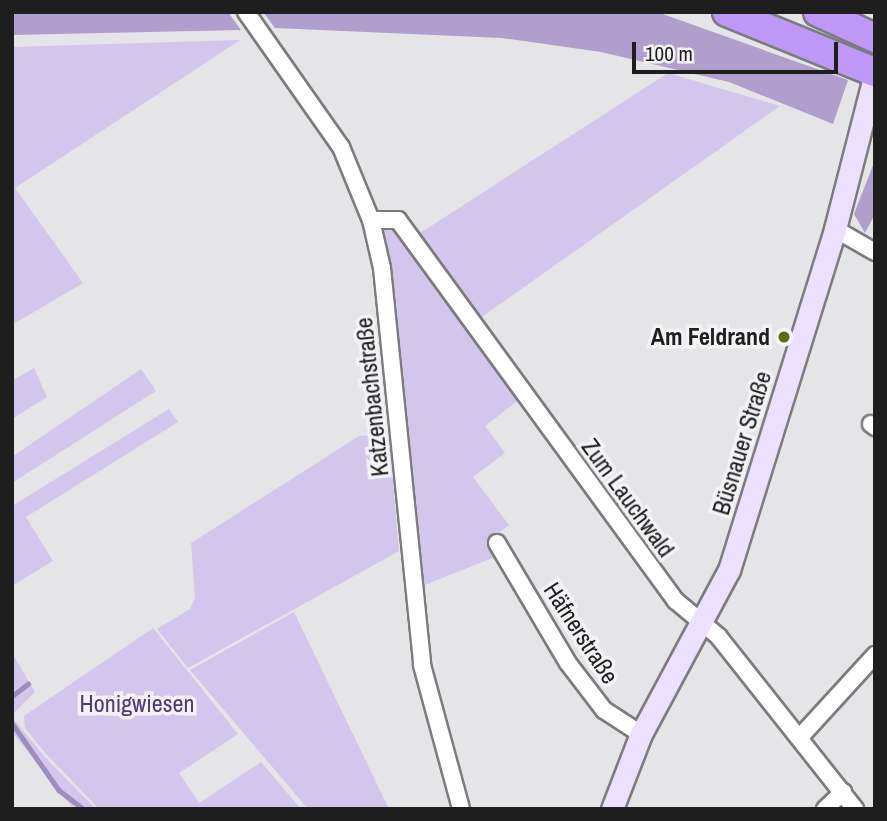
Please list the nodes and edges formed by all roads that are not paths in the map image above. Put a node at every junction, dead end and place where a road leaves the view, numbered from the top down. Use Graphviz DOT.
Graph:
graph roads {
  1 [pos="727,12"];
  2 [pos="818,12"];
  3 [pos="250,19"];
  4 [pos="875,38"];
  5 [pos="875,72"];
  6 [pos="371,220"];
  7 [pos="835,229"];
  8 [pos="875,252"];
  9 [pos="497,544"];
  10 [pos="703,625"];
  11 [pos="875,655"];
  12 [pos="641,734"];
  13 [pos="801,736"];
  14 [pos="843,792"];
  15 [pos="461,809"];
  16 [pos="612,809"];
  17 [pos="825,809"];
  18 [pos="855,809"];
  1 -- 5 [label="highway"];
  2 -- 4 [label="highway"];
  3 -- 6 [label="street, Katzenbachstraße"];
  5 -- 7 [label="street, Büsnauer Straße"];
  6 -- 10 [label="street, Zum Lauchwald"];
  6 -- 15 [label="street, Katzenbachstraße"];
  7 -- 8 [label="street"];
  7 -- 10 [label="street, Büsnauer Straße"];
  9 -- 12 [label="street, Häfnerstraße"];
  10 -- 12 [label="street, Büsnauer Straße"];
  10 -- 13 [label="street, Zum Lauchwald"];
  11 -- 13 [label="street"];
  12 -- 16 [label="street, Büsnauer Straße"];
  13 -- 14 [label="street, Zum Lauchwald"];
  14 -- 17 [label="street"];
  14 -- 18 [label="street, Zum Lauchwald"];
}
